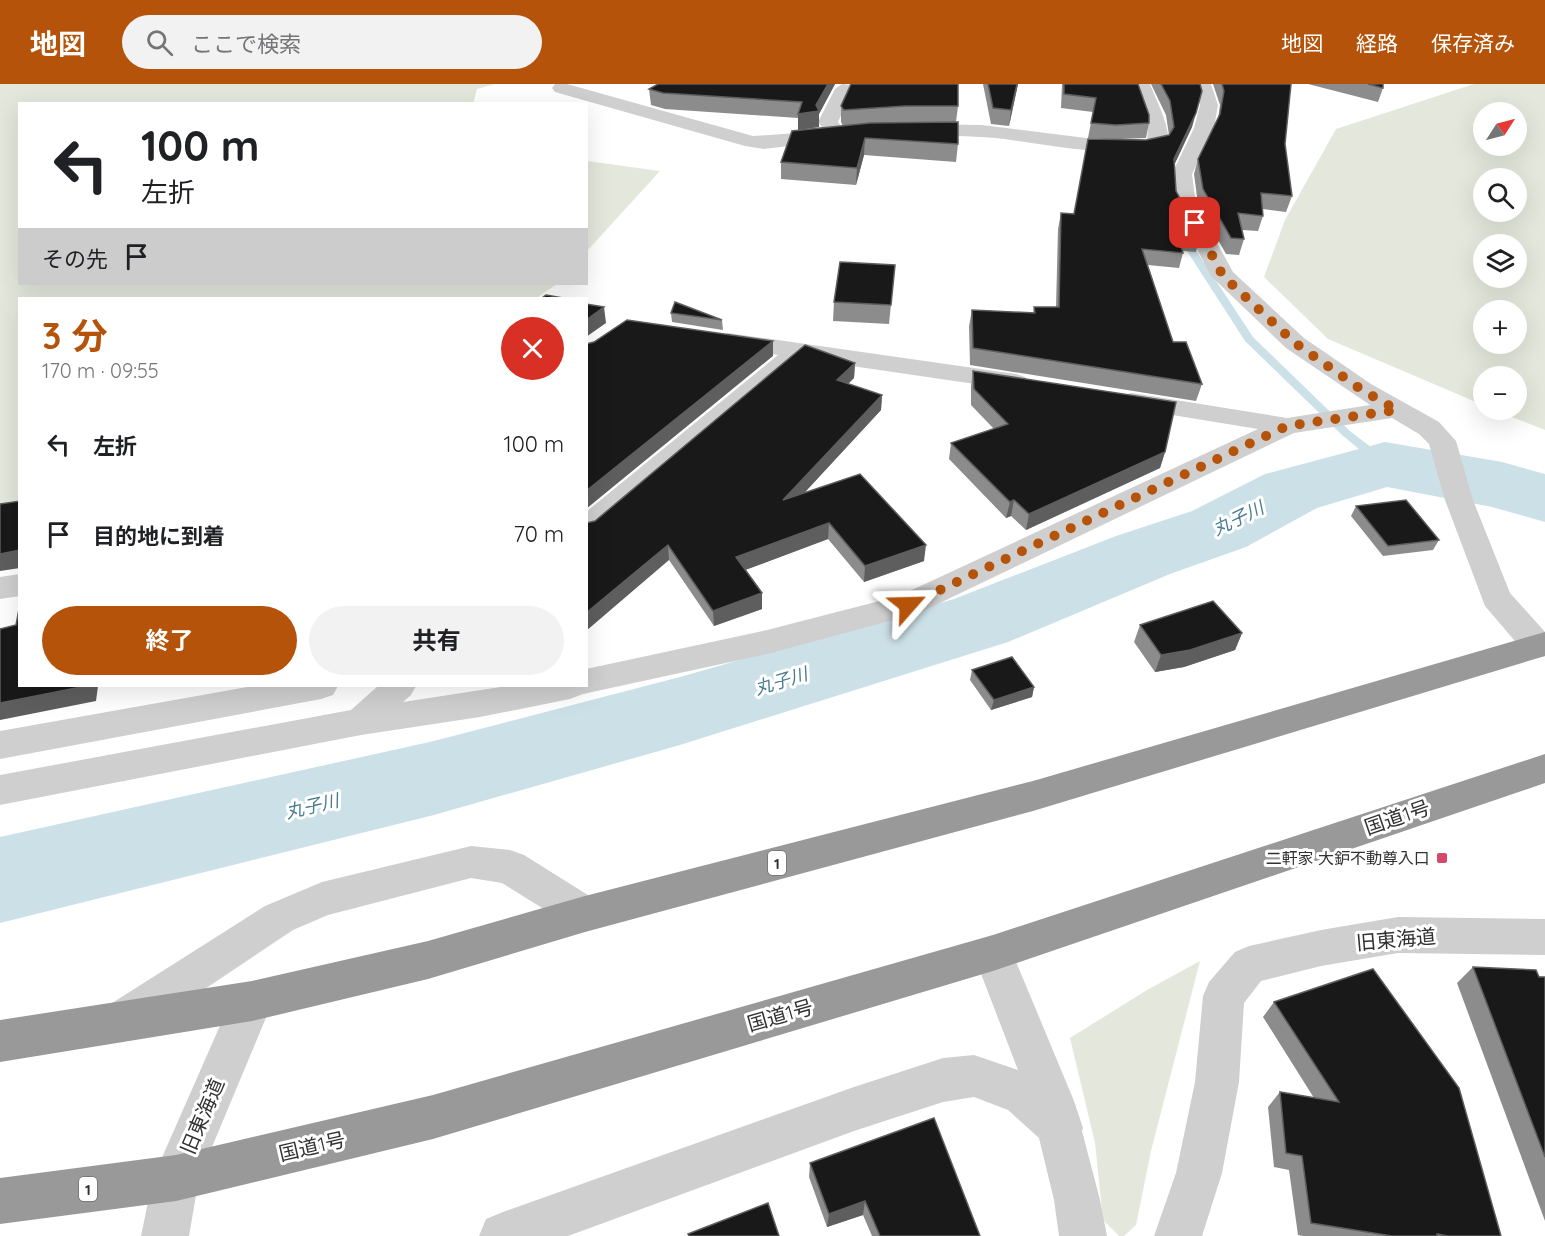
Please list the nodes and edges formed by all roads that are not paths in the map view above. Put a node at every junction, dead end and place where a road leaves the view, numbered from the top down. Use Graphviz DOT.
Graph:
graph roads {
  1 [pos="1141,84"];
  2 [pos="1202,84"];
  3 [pos="561,88"];
  4 [pos="844,89"];
  5 [pos="896,131"];
  6 [pos="861,133"];
  7 [pos="837,135"];
  8 [pos="1158,144"];
  9 [pos="1189,158"];
  10 [pos="705,336"];
  11 [pos="799,350"];
  12 [pos="1039,386"];
  13 [pos="1110,397"];
  14 [pos="1397,410"];
  15 [pos="1287,426"];
  16 [pos="588,526"];
  17 [pos="18,585"];
  18 [pos="0,588"];
  19 [pos="1542,645"];
  20 [pos="588,682"];
  21 [pos="316,687"];
  22 [pos="398,687"];
  23 [pos="565,687"];
  24 [pos="361,722"];
  25 [pos="0,745"];
  26 [pos="1545,768"];
  27 [pos="0,790"];
  28 [pos="585,914"];
  29 [pos="1545,937"];
  30 [pos="993,953"];
  31 [pos="252,1001"];
  32 [pos="123,1020"];
  33 [pos="0,1041"];
  34 [pos="1061,1128"];
  35 [pos="176,1178"];
  36 [pos="0,1201"];
  37 [pos="165,1236"];
  38 [pos="503,1236"];
  39 [pos="1083,1236"];
  40 [pos="1178,1236"];
  1 -- 8 [label="street"];
  2 -- 9 [label="street"];
  3 -- 7 [label="street"];
  4 -- 7 [label="street"];
  5 -- 8 [label="street"];
  6 -- 7 [label="street"];
  8 -- 9 [label="street"];
  9 -- 14 [label="street"];
  10 -- 11 [label="street"];
  11 -- 12 [label="street"];
  11 -- 16 [label="street"];
  13 -- 15 [label="street"];
  14 -- 15 [label="street"];
  14 -- 19 [label="street"];
  15 -- 20 [label="street"];
  17 -- 18 [label="street"];
  19 -- 28 [label="highway, 1"];
  21 -- 25 [label="street"];
  22 -- 24 [label="street"];
  23 -- 24 [label="street"];
  24 -- 27 [label="street"];
  26 -- 30 [label="highway, 国道1号 / 1"];
  28 -- 31 [label="highway, 1"];
  28 -- 32 [label="street"];
  29 -- 40 [label="street, 旧東海道"];
  30 -- 34 [label="street"];
  30 -- 35 [label="highway, 国道1号 / 1"];
  31 -- 32 [label="highway, 1"];
  31 -- 35 [label="street, 旧東海道"];
  32 -- 33 [label="highway, 1"];
  34 -- 38 [label="street"];
  34 -- 39 [label="street"];
  35 -- 36 [label="highway, 国道1号 / 1"];
  35 -- 37 [label="street, 旧東海道"];
}
